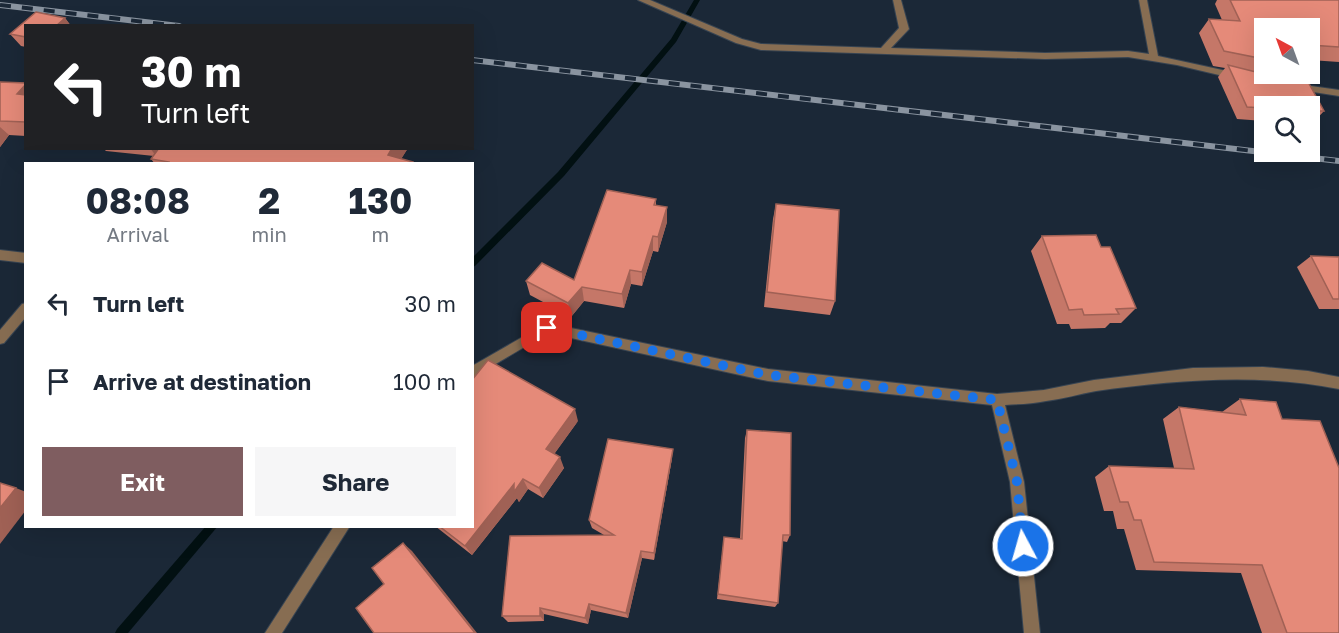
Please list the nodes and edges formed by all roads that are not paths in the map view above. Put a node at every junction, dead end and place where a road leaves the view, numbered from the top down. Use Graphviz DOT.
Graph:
graph roads {
  1 [pos="642,0"];
  2 [pos="897,0"];
  3 [pos="1143,0"];
  4 [pos="885,49"];
  5 [pos="1154,58"];
  6 [pos="1252,79"];
  7 [pos="1285,85"];
  8 [pos="1339,93"];
  9 [pos="0,255"];
  10 [pos="24,258"];
  11 [pos="24,310"];
  12 [pos="0,339"];
  13 [pos="474,373"];
  14 [pos="1339,383"];
  15 [pos="997,400"];
  16 [pos="342,528"];
  17 [pos="273,633"];
  18 [pos="1032,633"];
  1 -- 4 [label="street"];
  2 -- 4 [label="street"];
  3 -- 5 [label="street"];
  4 -- 5 [label="street"];
  5 -- 6 [label="street"];
  7 -- 8 [label="street"];
  9 -- 10 [label="street"];
  11 -- 12 [label="street"];
  13 -- 15 [label="street"];
  14 -- 15 [label="street"];
  15 -- 18 [label="street"];
  16 -- 17 [label="street"];
}
